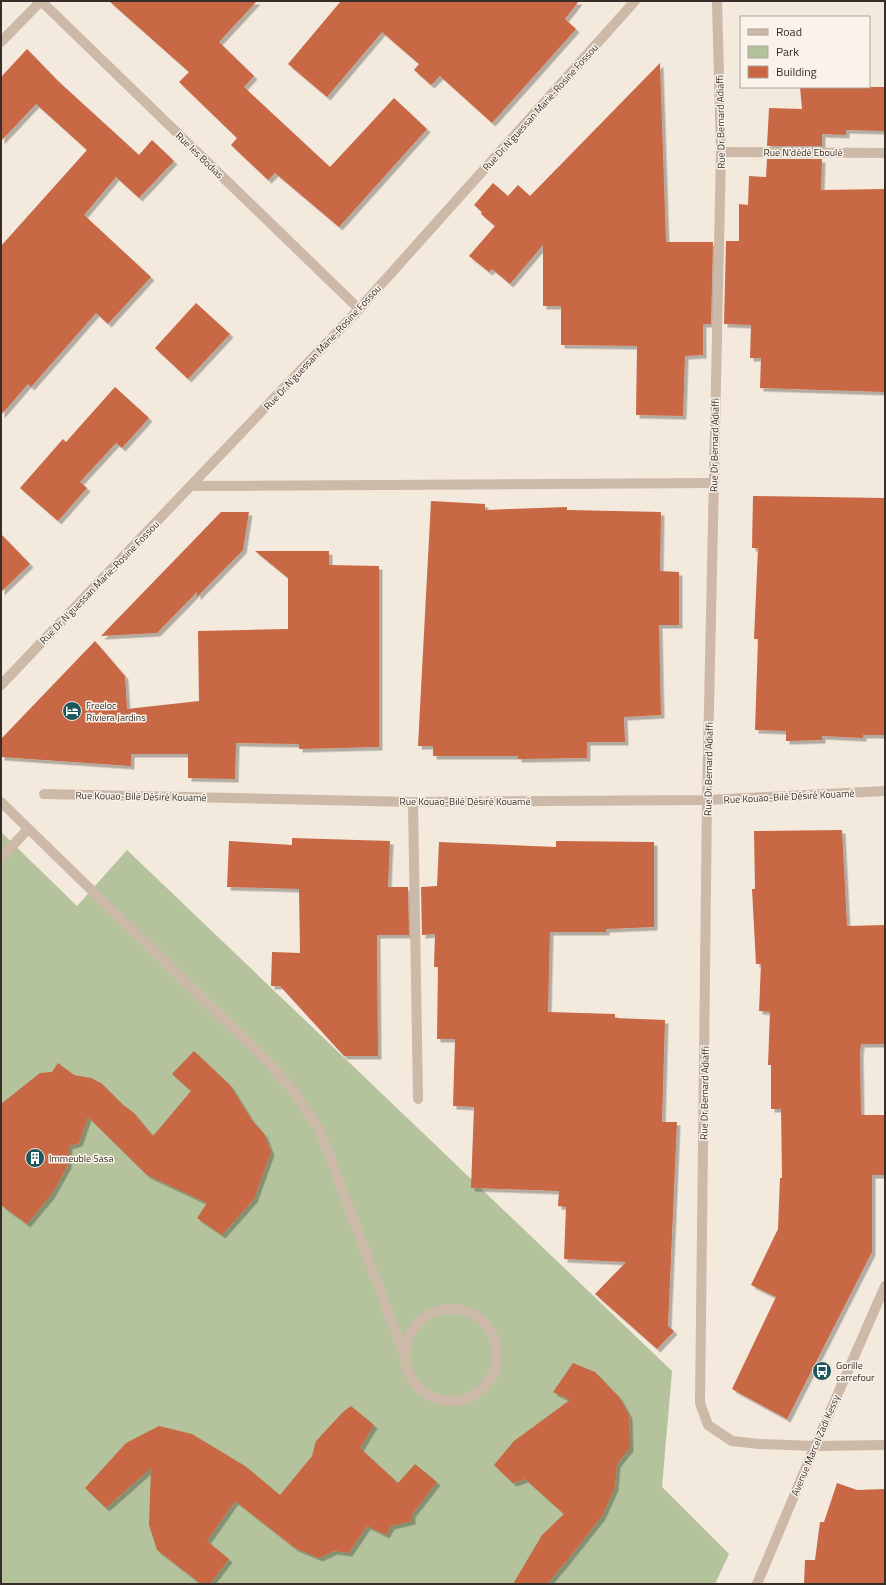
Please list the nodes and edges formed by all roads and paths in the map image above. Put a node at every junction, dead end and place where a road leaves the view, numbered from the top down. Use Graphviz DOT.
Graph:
graph roads {
  1 [pos="41,1"];
  2 [pos="635,1"];
  3 [pos="717,1"];
  4 [pos="1,42"];
  5 [pos="721,152"];
  6 [pos="885,153"];
  7 [pos="359,309"];
  8 [pos="713,483"];
  9 [pos="192,486"];
  10 [pos="1,685"];
  11 [pos="885,792"];
  12 [pos="44,794"];
  13 [pos="707,800"];
  14 [pos="1,802"];
  15 [pos="414,802"];
  16 [pos="28,829"];
  17 [pos="1,858"];
  18 [pos="418,1099"];
  19 [pos="885,1286"];
  20 [pos="404,1354"];
  21 [pos="885,1445"];
  22 [pos="815,1446"];
  23 [pos="758,1584"];
  1 -- 4 [label="street"];
  1 -- 7 [label="street, Rue les Bodias"];
  2 -- 7 [label="street, Rue Dr N'guessan Marie-Rosine Fossou"];
  3 -- 5 [label="street, Rue Dr Bernard Adiaffi"];
  5 -- 6 [label="street, Rue N'dédé Eboulé"];
  5 -- 8 [label="street, Rue Dr Bernard Adiaffi"];
  7 -- 9 [label="street, Rue Dr N'guessan Marie-Rosine Fossou"];
  8 -- 9 [label="street"];
  8 -- 13 [label="street, Rue Dr Bernard Adiaffi"];
  9 -- 10 [label="street, Rue Dr N'guessan Marie-Rosine Fossou"];
  11 -- 13 [label="street, Rue Kouao-Bilé Désiré Kouamé"];
  12 -- 15 [label="street, Rue Kouao-Bilé Désiré Kouamé"];
  13 -- 15 [label="street, Rue Kouao-Bilé Désiré Kouamé"];
  13 -- 22 [label="street, Rue Dr Bernard Adiaffi"];
  14 -- 16 [label="street"];
  15 -- 18 [label="street"];
  16 -- 17 [label="street"];
  16 -- 20 [label="street"];
  19 -- 22 [label="street, Avenue Marcel Zadi Kessy"];
  20 -- 20 [label="street"];
  21 -- 22 [label="street, Rue Dr Bernard Adiaffi"];
  22 -- 23 [label="street, Avenue Marcel Zadi Kessy"];
}
